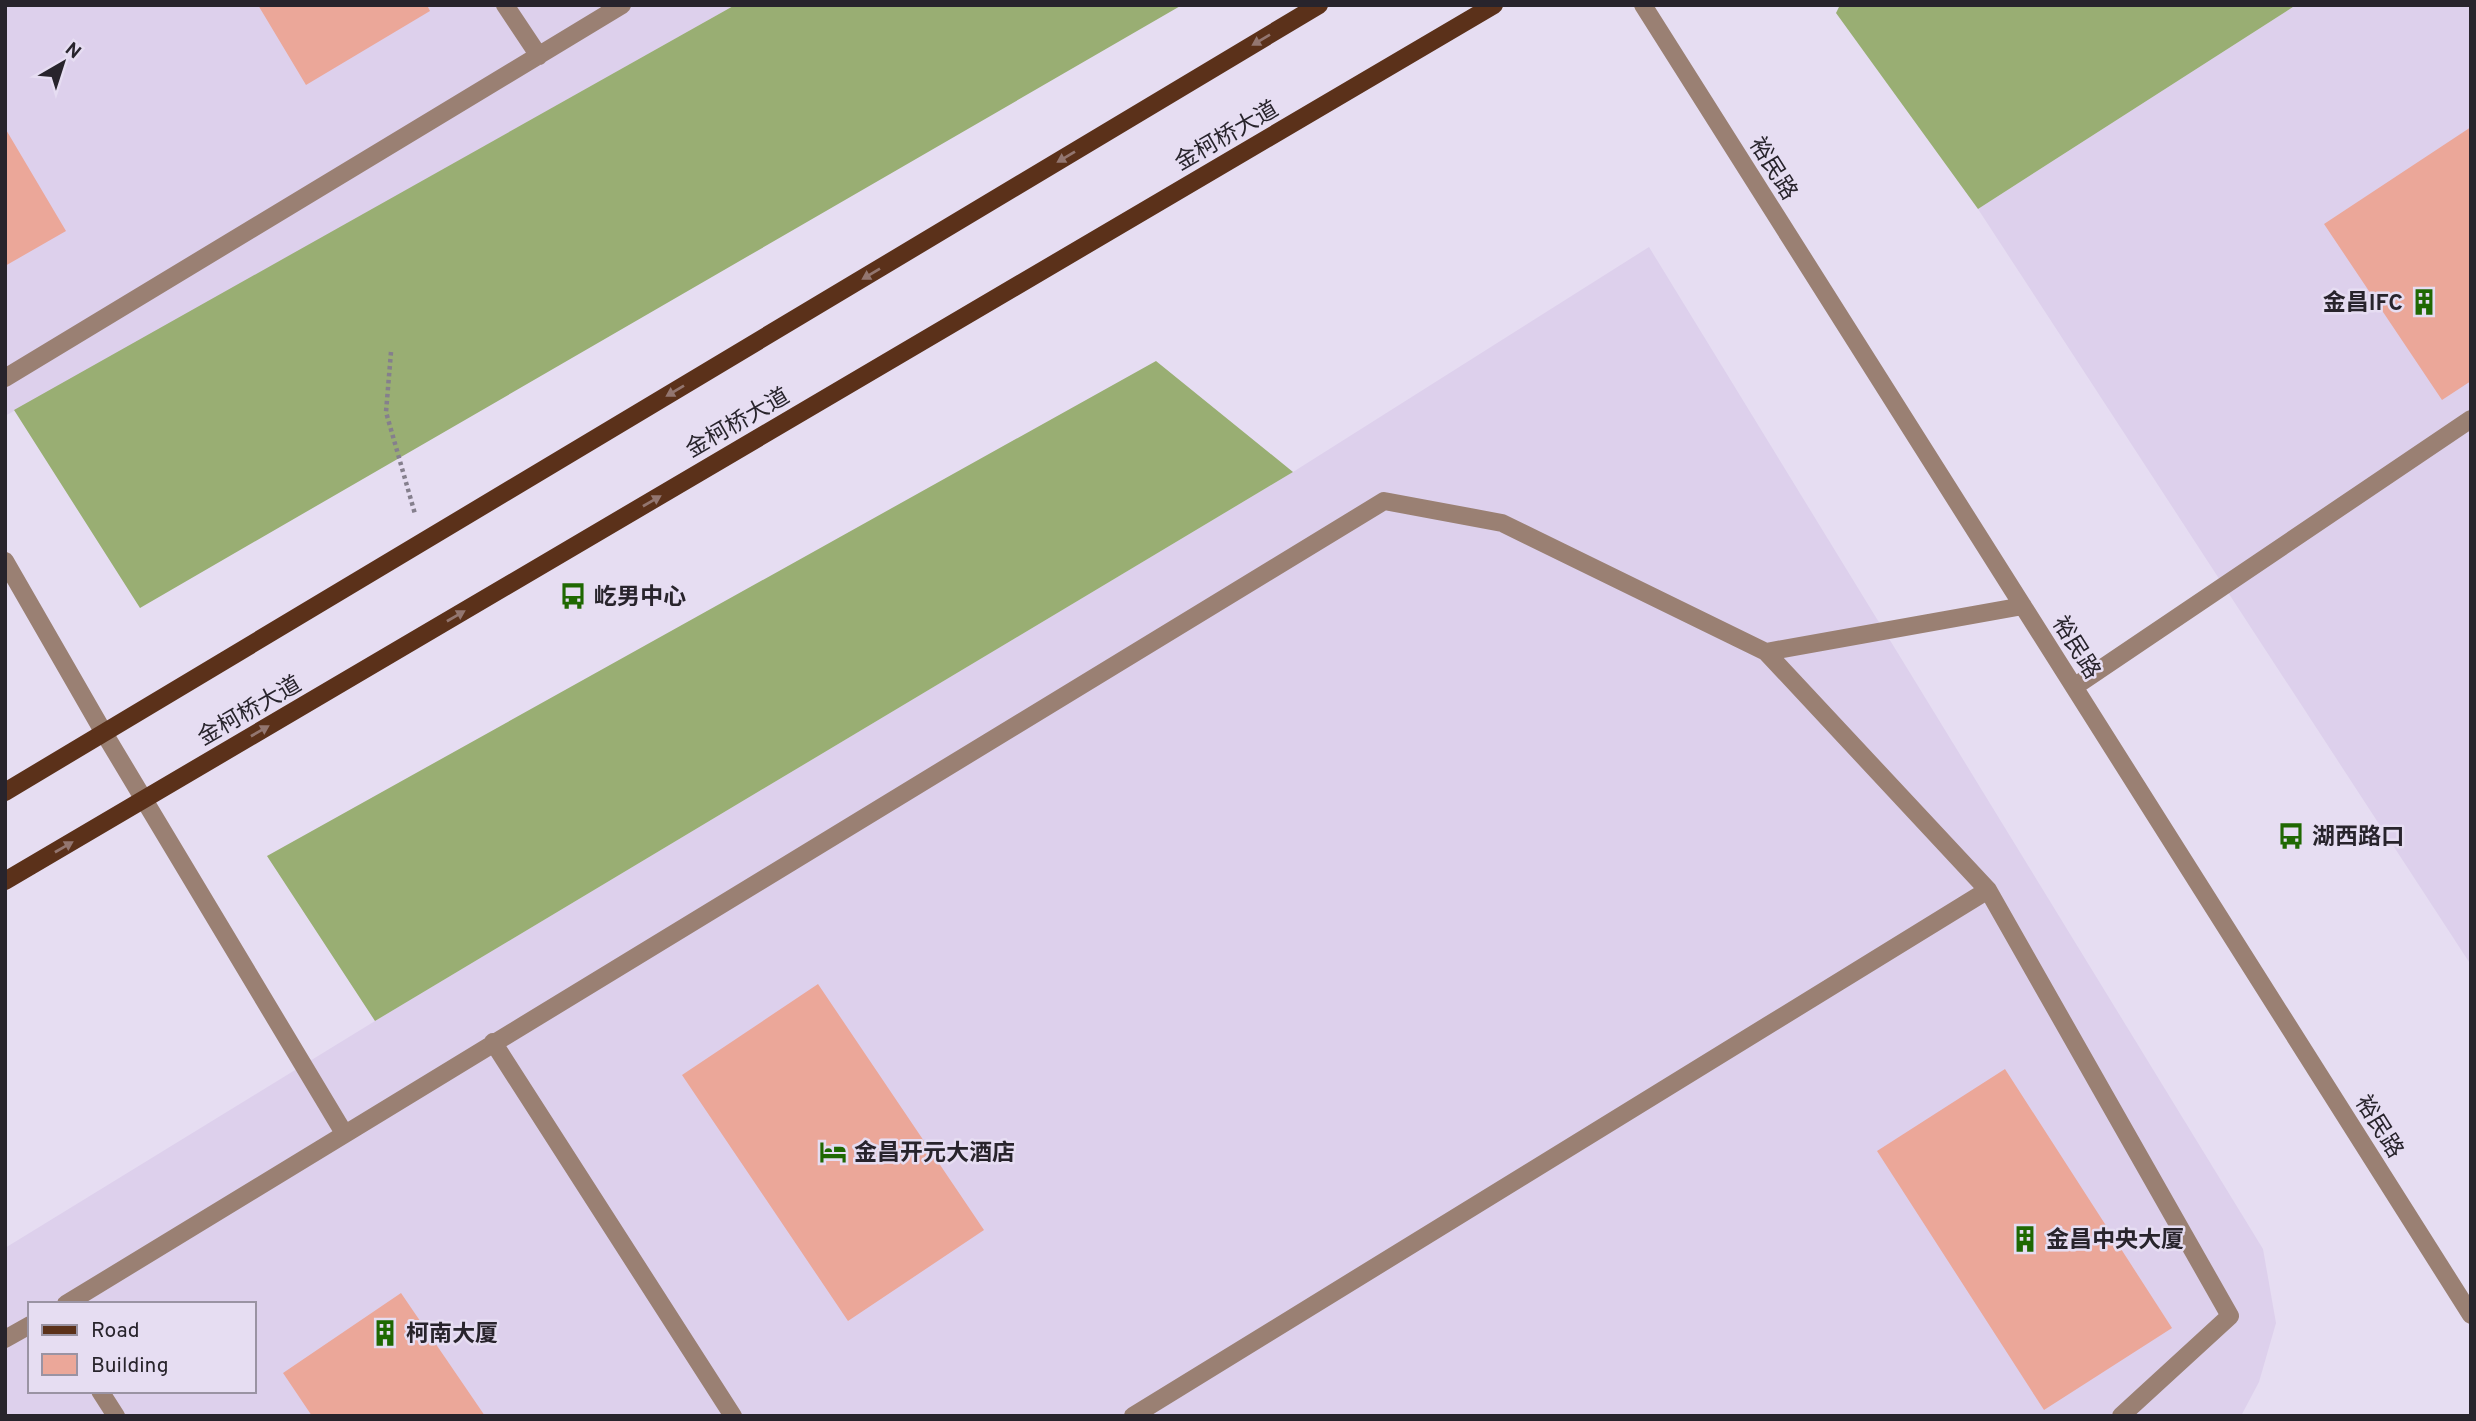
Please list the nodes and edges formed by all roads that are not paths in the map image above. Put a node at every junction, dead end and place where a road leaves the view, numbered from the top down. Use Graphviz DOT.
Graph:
graph roads {
  1 [pos="505,5"];
  2 [pos="622,5"];
  3 [pos="1320,5"];
  4 [pos="1494,5"];
  5 [pos="1643,5"];
  6 [pos="539,56"];
  7 [pos="5,378"];
  8 [pos="2471,419"];
  9 [pos="5,561"];
  10 [pos="2023,606"];
  11 [pos="1766,652"];
  12 [pos="2074,687"];
  13 [pos="104,733"];
  14 [pos="5,792"];
  15 [pos="145,800"];
  16 [pos="5,881"];
  17 [pos="1988,890"];
  18 [pos="493,1042"];
  19 [pos="344,1133"];
  20 [pos="69,1302"];
  21 [pos="2471,1315"];
  22 [pos="28,1326"];
  23 [pos="5,1339"];
  24 [pos="101,1393"];
  25 [pos="116,1416"];
  26 [pos="733,1416"];
  27 [pos="1133,1416"];
  28 [pos="2121,1416"];
  1 -- 6 [label="street"];
  2 -- 6 [label="street"];
  3 -- 13 [label="main road, one-way"];
  15 -- 4 [label="main road, 金柯桥大道, one-way"];
  5 -- 10 [label="street, 裕民路"];
  6 -- 7 [label="street"];
  8 -- 12 [label="street"];
  9 -- 13 [label="street"];
  10 -- 11 [label="street"];
  10 -- 12 [label="street, 裕民路"];
  11 -- 17 [label="street"];
  11 -- 18 [label="street"];
  12 -- 21 [label="street, 裕民路"];
  13 -- 14 [label="main road"];
  13 -- 15 [label="street"];
  16 -- 15 [label="main road, 金柯桥大道, one-way"];
  15 -- 19 [label="street"];
  17 -- 27 [label="street"];
  17 -- 28 [label="street"];
  18 -- 19 [label="street"];
  18 -- 26 [label="street"];
  19 -- 20 [label="street"];
  22 -- 23 [label="street"];
  24 -- 25 [label="street"];
}
